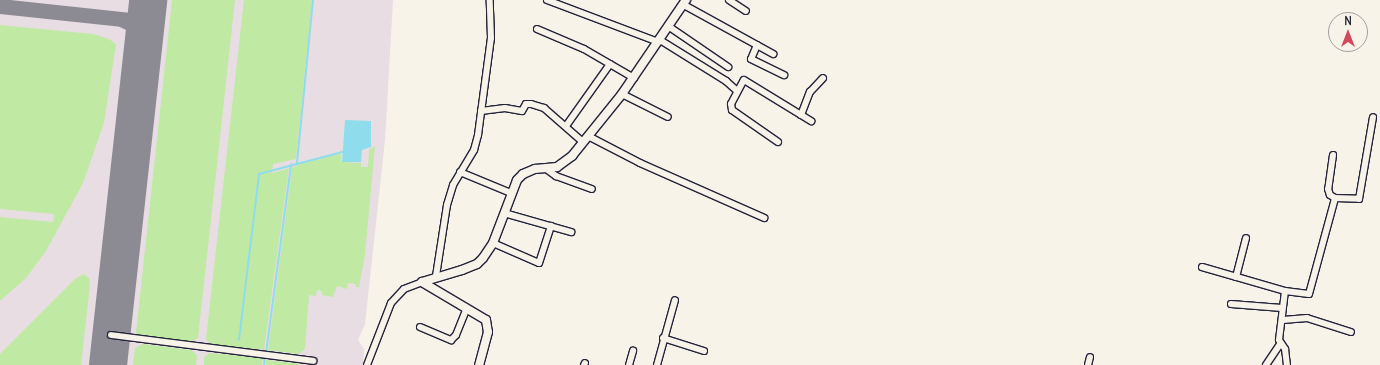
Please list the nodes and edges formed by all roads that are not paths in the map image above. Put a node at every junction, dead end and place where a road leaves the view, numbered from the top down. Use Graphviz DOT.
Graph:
graph roads {
  1 [pos="490,0"];
  2 [pos="547,0"];
  3 [pos="729,0"];
  4 [pos="685,2"];
  5 [pos="746,11"];
  6 [pos="668,26"];
  7 [pos="537,29"];
  8 [pos="659,41"];
  9 [pos="757,46"];
  10 [pos="773,54"];
  11 [pos="610,64"];
  12 [pos="728,67"];
  13 [pos="784,75"];
  14 [pos="634,78"];
  15 [pos="823,78"];
  16 [pos="737,91"];
  17 [pos="622,94"];
  18 [pos="481,111"];
  19 [pos="801,115"];
  20 [pos="668,117"];
  21 [pos="1373,118"];
  22 [pos="811,121"];
  23 [pos="566,126"];
  24 [pos="585,139"];
  25 [pos="778,142"];
  26 [pos="1333,155"];
  27 [pos="545,168"];
  28 [pos="460,172"];
  29 [pos="592,189"];
  30 [pos="511,193"];
  31 [pos="1335,198"];
  32 [pos="504,213"];
  33 [pos="764,218"];
  34 [pos="551,226"];
  35 [pos="571,232"];
  36 [pos="1246,238"];
  37 [pos="493,243"];
  38 [pos="1202,267"];
  39 [pos="436,276"];
  40 [pos="1236,277"];
  41 [pos="422,282"];
  42 [pos="1285,291"];
  43 [pos="675,300"];
  44 [pos="1231,304"];
  45 [pos="1282,308"];
  46 [pos="466,310"];
  47 [pos="1283,320"];
  48 [pos="420,327"];
  49 [pos="1351,332"];
  50 [pos="111,335"];
  51 [pos="663,338"];
  52 [pos="1280,344"];
  53 [pos="633,351"];
  54 [pos="704,351"];
  55 [pos="1090,357"];
  56 [pos="313,361"];
  57 [pos="367,365"];
  58 [pos="479,365"];
  59 [pos="629,365"];
  60 [pos="657,365"];
  61 [pos="1088,365"];
  62 [pos="1266,365"];
  63 [pos="1288,365"];
  1 -- 18 [label="street"];
  2 -- 8 [label="street"];
  3 -- 5 [label="street"];
  4 -- 6 [label="street"];
  4 -- 9 [label="street"];
  6 -- 8 [label="street"];
  6 -- 12 [label="street"];
  7 -- 11 [label="street"];
  8 -- 14 [label="street"];
  8 -- 16 [label="street"];
  9 -- 10 [label="street"];
  9 -- 13 [label="street"];
  11 -- 14 [label="street"];
  11 -- 23 [label="street"];
  14 -- 17 [label="street"];
  15 -- 19 [label="street"];
  16 -- 19 [label="street"];
  16 -- 25 [label="street"];
  17 -- 20 [label="street"];
  17 -- 24 [label="street"];
  18 -- 23 [label="street"];
  18 -- 28 [label="street"];
  19 -- 22 [label="street"];
  21 -- 31 [label="street"];
  23 -- 24 [label="street"];
  24 -- 27 [label="street"];
  24 -- 33 [label="street"];
  26 -- 31 [label="street"];
  27 -- 29 [label="street"];
  27 -- 30 [label="street"];
  28 -- 30 [label="street"];
  28 -- 39 [label="street"];
  30 -- 32 [label="street"];
  31 -- 42 [label="street"];
  32 -- 34 [label="street"];
  32 -- 37 [label="street"];
  34 -- 35 [label="street"];
  34 -- 37 [label="street"];
  36 -- 40 [label="street"];
  37 -- 39 [label="street"];
  38 -- 40 [label="street"];
  39 -- 41 [label="street"];
  40 -- 42 [label="street"];
  41 -- 46 [label="street"];
  41 -- 57 [label="street"];
  42 -- 45 [label="street"];
  43 -- 51 [label="street"];
  44 -- 45 [label="street"];
  45 -- 47 [label="street"];
  46 -- 48 [label="street"];
  46 -- 58 [label="street"];
  47 -- 49 [label="street"];
  47 -- 52 [label="street"];
  50 -- 56 [label="street"];
  51 -- 54 [label="street"];
  51 -- 60 [label="street"];
  52 -- 62 [label="street"];
  52 -- 63 [label="street"];
  53 -- 59 [label="street"];
  55 -- 61 [label="street"];
}
